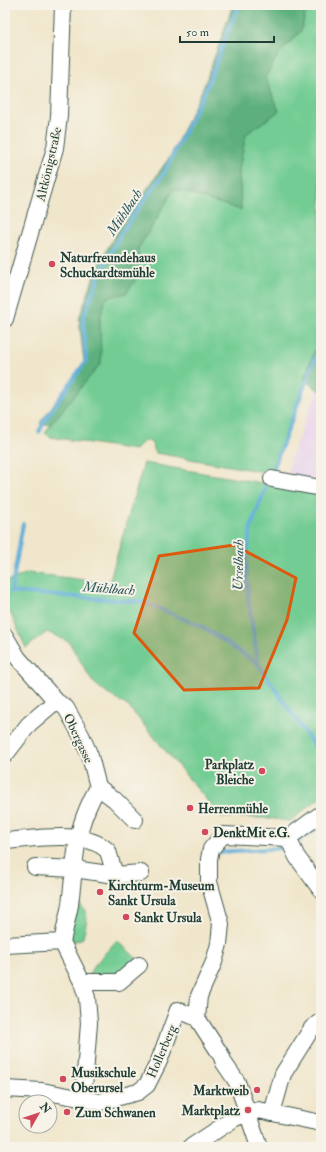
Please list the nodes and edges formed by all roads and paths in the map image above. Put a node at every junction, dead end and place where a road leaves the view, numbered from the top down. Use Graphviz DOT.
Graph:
graph roads {
  1 [pos="63,5"];
  2 [pos="5,319"];
  3 [pos="272,479"];
  4 [pos="321,488"];
  5 [pos="5,636"];
  6 [pos="56,701"];
  7 [pos="5,755"];
  8 [pos="98,786"];
  9 [pos="321,814"];
  10 [pos="135,820"];
  11 [pos="77,838"];
  12 [pos="288,838"];
  13 [pos="5,841"];
  14 [pos="35,867"];
  15 [pos="74,869"];
  16 [pos="141,873"];
  17 [pos="115,875"];
  18 [pos="321,890"];
  19 [pos="62,942"];
  20 [pos="5,945"];
  21 [pos="139,965"];
  22 [pos="82,982"];
  23 [pos="197,1018"];
  24 [pos="321,1021"];
  25 [pos="5,1090"];
  26 [pos="83,1100"];
  27 [pos="249,1112"];
  28 [pos="272,1113"];
  29 [pos="321,1123"];
  30 [pos="258,1146"];
  31 [pos="191,1147"];
  1 -- 2 [label="street, Altkönigstraße"];
  3 -- 4 [label="street"];
  5 -- 6 [label="street, Obergasse"];
  6 -- 7 [label="street"];
  6 -- 8 [label="street, Obergasse"];
  8 -- 10 [label="street"];
  8 -- 11 [label="street"];
  9 -- 12 [label="street"];
  11 -- 13 [label="street"];
  11 -- 15 [label="street"];
  11 -- 17 [label="street"];
  12 -- 18 [label="street"];
  12 -- 23 [label="street"];
  14 -- 15 [label="street"];
  15 -- 17 [label="street"];
  15 -- 19 [label="street"];
  16 -- 17 [label="street"];
  19 -- 20 [label="street"];
  19 -- 22 [label="street"];
  21 -- 22 [label="street"];
  22 -- 26 [label="street"];
  23 -- 26 [label="street, Hollerberg"];
  23 -- 27 [label="street"];
  24 -- 28 [label="street"];
  25 -- 26 [label="street, Hollerberg"];
  27 -- 28 [label="street"];
  27 -- 30 [label="street"];
  27 -- 31 [label="street"];
  28 -- 29 [label="street"];
}
